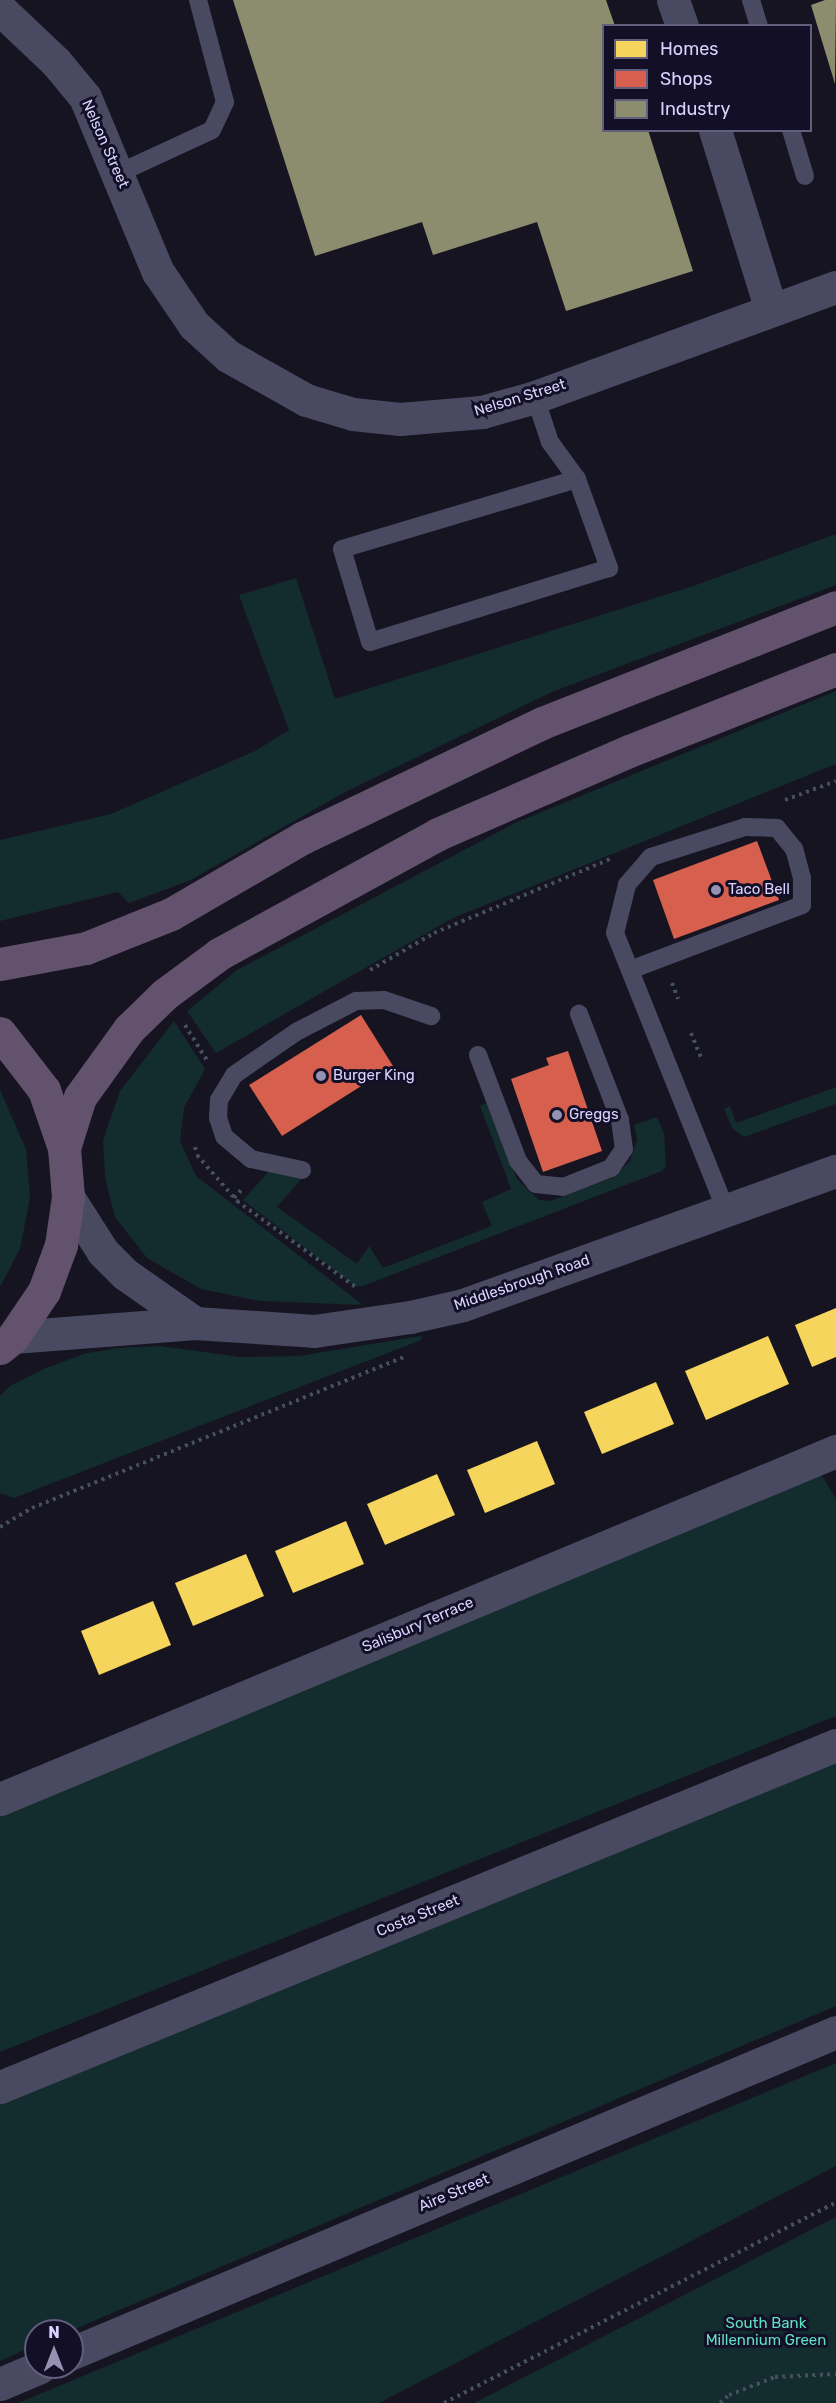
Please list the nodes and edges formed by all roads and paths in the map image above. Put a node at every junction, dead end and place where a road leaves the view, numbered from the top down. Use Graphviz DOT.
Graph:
graph roads {
  1 [pos="198,0"];
  2 [pos="674,0"];
  3 [pos="751,0"];
  4 [pos="0,9"];
  5 [pos="681,24"];
  6 [pos="758,24"];
  7 [pos="716,132"];
  8 [pos="792,132"];
  9 [pos="119,173"];
  10 [pos="805,176"];
  11 [pos="836,286"];
  12 [pos="771,307"];
  13 [pos="535,397"];
  14 [pos="577,478"];
  15 [pos="836,607"];
  16 [pos="836,669"];
  17 [pos="836,780"];
  18 [pos="773,804"];
  19 [pos="618,856"];
  20 [pos="0,964"];
  21 [pos="630,970"];
  22 [pos="361,975"];
  23 [pos="165,994"];
  24 [pos="579,1014"];
  25 [pos="431,1016"];
  26 [pos="0,1033"];
  27 [pos="691,1033"];
  28 [pos="478,1055"];
  29 [pos="701,1058"];
  30 [pos="212,1069"];
  31 [pos="193,1137"];
  32 [pos="64,1148"];
  33 [pos="302,1170"];
  34 [pos="836,1171"];
  35 [pos="68,1197"];
  36 [pos="726,1210"];
  37 [pos="361,1290"];
  38 [pos="195,1323"];
  39 [pos="6,1342"];
  40 [pos="414,1352"];
  41 [pos="834,1457"];
  42 [pos="0,1527"];
  43 [pos="836,1745"];
  44 [pos="0,1799"];
  45 [pos="836,2032"];
  46 [pos="0,2087"];
  47 [pos="836,2202"];
  48 [pos="84,2348"];
  49 [pos="24,2374"];
  50 [pos="836,2374"];
  51 [pos="0,2384"];
  52 [pos="444,2403"];
  53 [pos="720,2403"];
  1 -- 9 [label="lane"];
  2 -- 5 [label="street"];
  3 -- 6 [label="lane"];
  4 -- 9 [label="street, Nelson Street"];
  7 -- 12 [label="street"];
  8 -- 10 [label="lane"];
  9 -- 13 [label="street, Nelson Street"];
  11 -- 12 [label="street, Nelson Street"];
  12 -- 13 [label="street, Nelson Street"];
  13 -- 14 [label="lane"];
  14 -- 14 [label="lane"];
  15 -- 20 [label="highway"];
  16 -- 23 [label="highway"];
  17 -- 18 [label="path"];
  19 -- 22 [label="path"];
  21 -- 21 [label="lane"];
  21 -- 36 [label="lane"];
  23 -- 30 [label="path"];
  23 -- 32 [label="highway"];
  24 -- 28 [label="lane"];
  25 -- 33 [label="lane"];
  26 -- 32 [label="highway"];
  27 -- 29 [label="path"];
  31 -- 37 [label="path"];
  32 -- 35 [label="highway"];
  34 -- 36 [label="street, Middlesbrough Road"];
  35 -- 38 [label="street"];
  35 -- 39 [label="highway"];
  36 -- 38 [label="street, Middlesbrough Road"];
  38 -- 39 [label="street, Middlesbrough Road"];
  40 -- 42 [label="path"];
  41 -- 44 [label="street, Salisbury Terrace"];
  43 -- 46 [label="street, Costa Street"];
  45 -- 48 [label="street, Aire Street"];
  47 -- 52 [label="path"];
  49 -- 51 [label="street"];
  50 -- 53 [label="path"];
}
